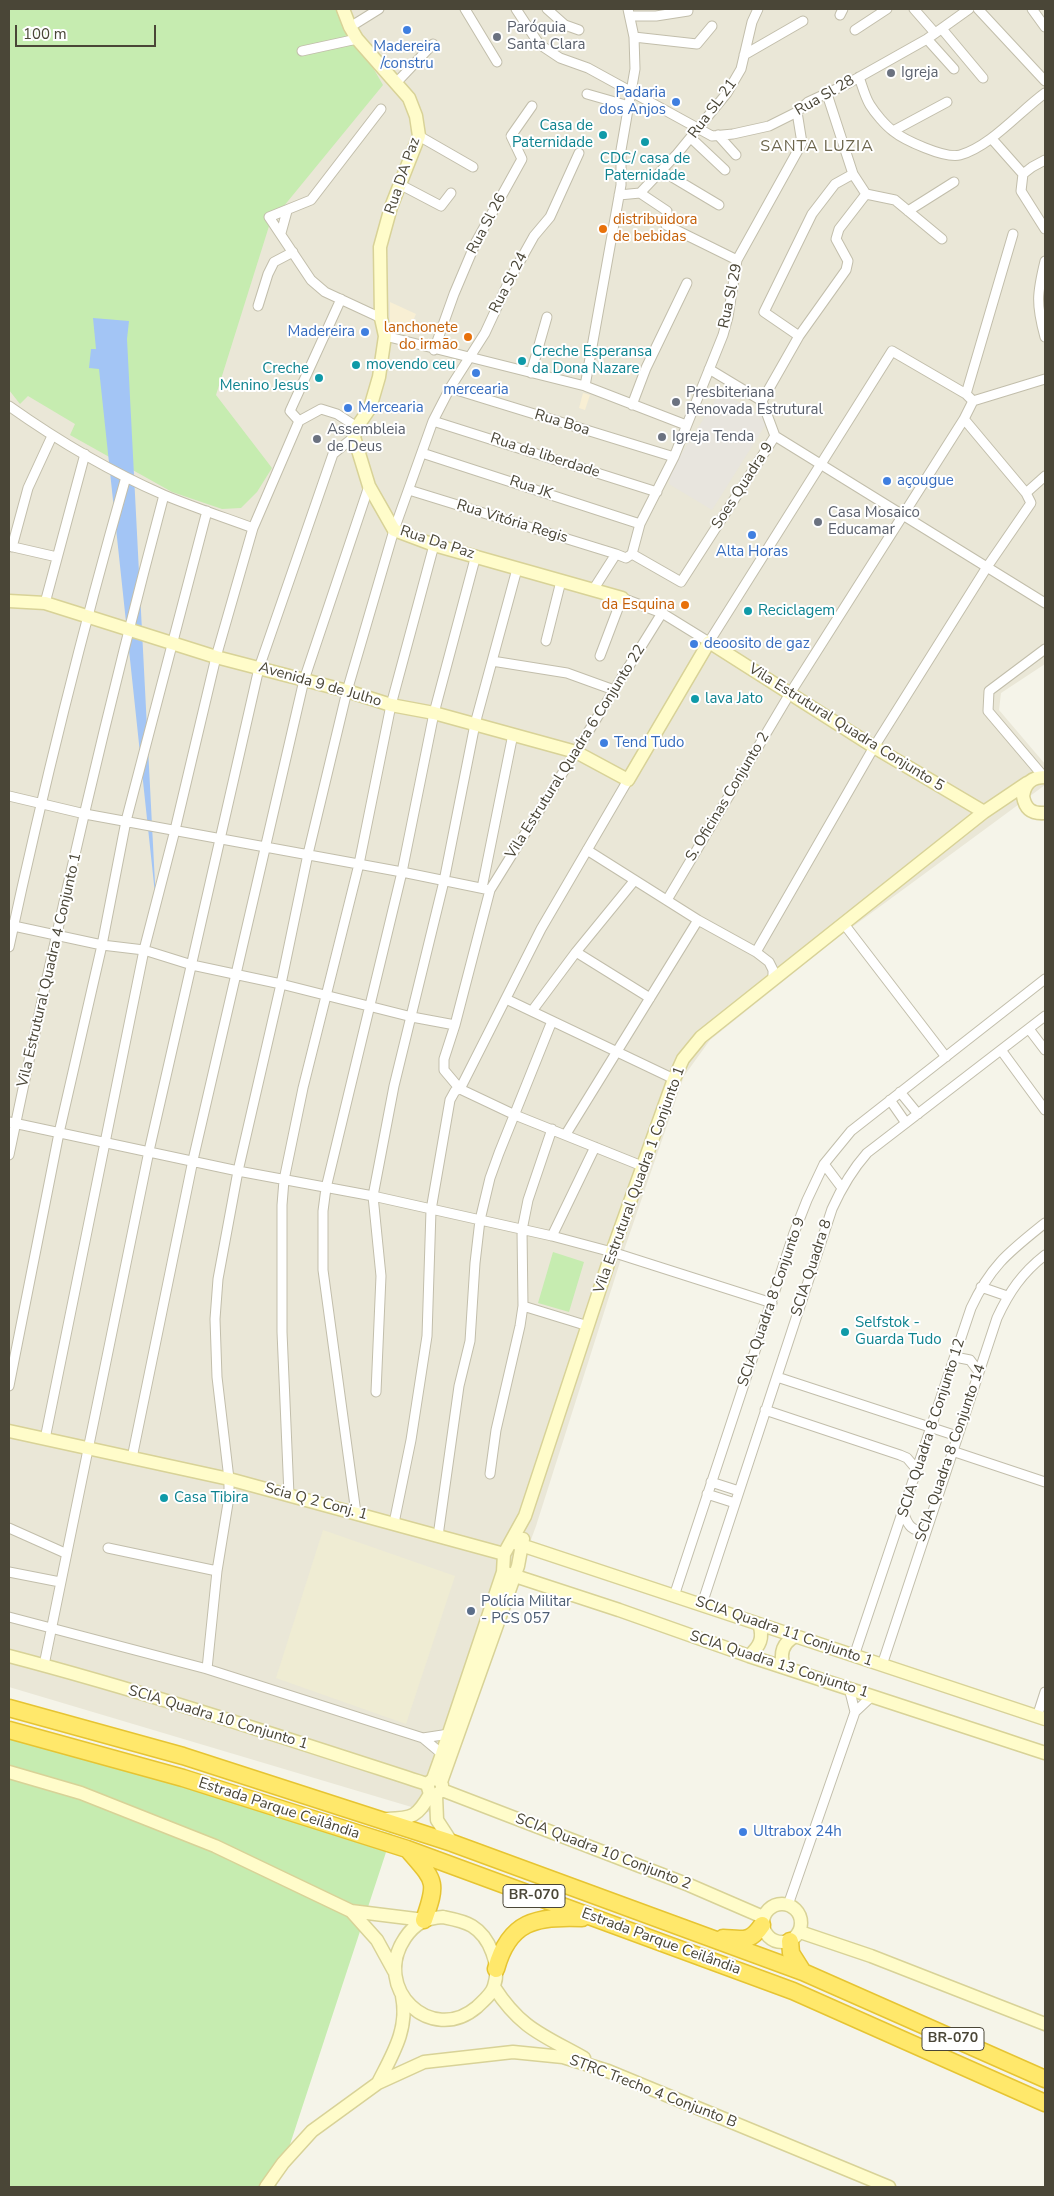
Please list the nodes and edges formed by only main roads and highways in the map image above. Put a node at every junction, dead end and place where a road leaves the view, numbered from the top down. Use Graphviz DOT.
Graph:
graph roads {
  1 [pos="9,1708"];
  2 [pos="9,1730"];
  3 [pos="407,1849"];
  4 [pos="597,1919"];
  5 [pos="424,1920"];
  6 [pos="762,1921"];
  7 [pos="695,1932"];
  8 [pos="795,1937"];
  9 [pos="496,1969"];
  10 [pos="803,1972"];
  11 [pos="1045,2079"];
  12 [pos="1045,2103"];
  1 -- 7 [label="highway, Estrada Parque Ceilândia / BR-070"];
  2 -- 3 [label="highway, Estrada Parque Ceilândia / BR-070"];
  3 -- 4 [label="highway, Estrada Parque Ceilândia / BR-070"];
  3 -- 5 [label="highway"];
  4 -- 9 [label="highway"];
  4 -- 12 [label="highway, Estrada Parque Ceilândia / BR-070"];
  6 -- 7 [label="highway"];
  7 -- 10 [label="highway, Estrada Parque Ceilândia / BR-070"];
  8 -- 10 [label="highway"];
  10 -- 11 [label="highway, Estrada Parque Ceilândia / BR-070"];
}
